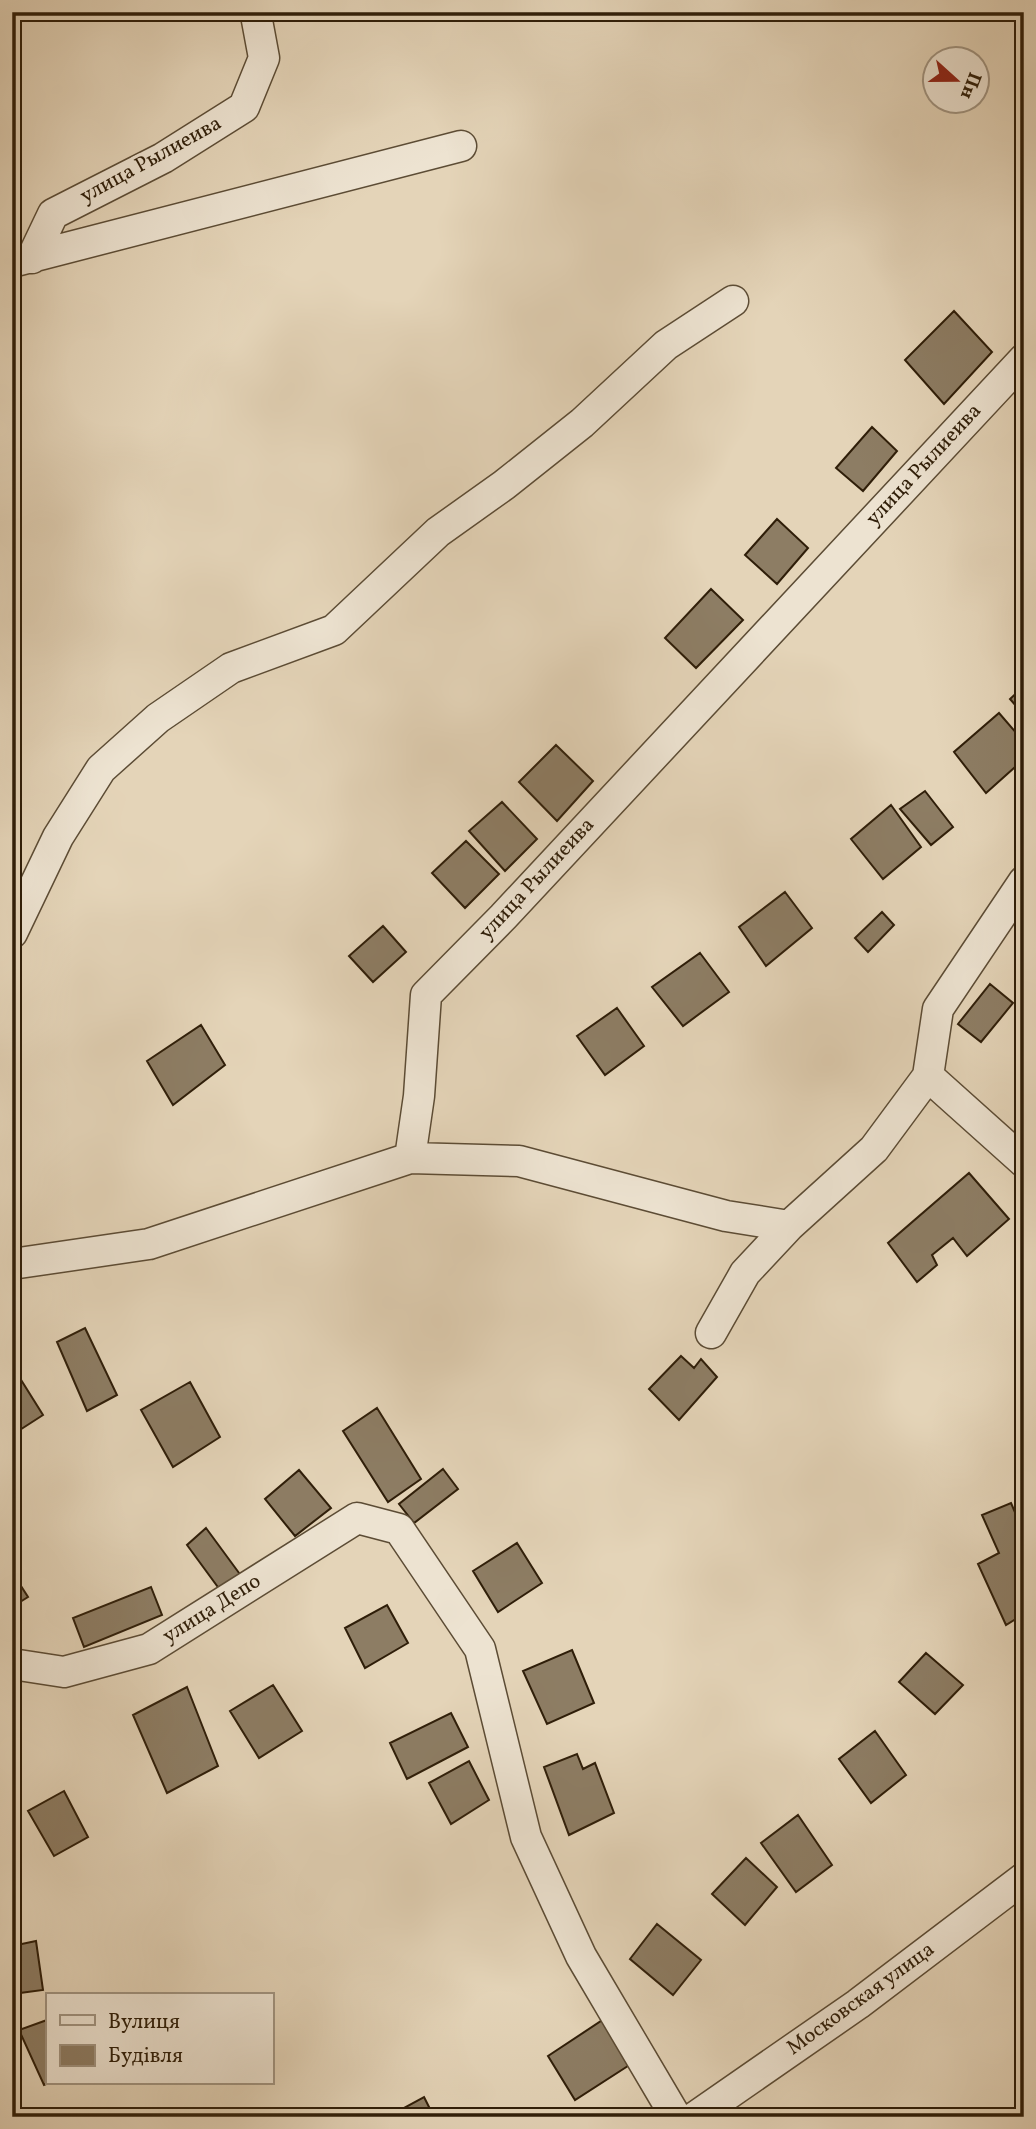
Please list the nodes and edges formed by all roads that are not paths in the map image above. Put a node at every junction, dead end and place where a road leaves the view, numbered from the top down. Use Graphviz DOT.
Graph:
graph roads {
  1 [pos="256,13"];
  2 [pos="461,146"];
  3 [pos="22,260"];
  4 [pos="733,301"];
  5 [pos="1024,359"];
  6 [pos="1024,880"];
  7 [pos="12,933"];
  8 [pos="928,1076"];
  9 [pos="410,1158"];
  10 [pos="1024,1162"];
  11 [pos="789,1226"];
  12 [pos="12,1264"];
  13 [pos="711,1333"];
  14 [pos="12,1664"];
  15 [pos="1024,1878"];
  16 [pos="676,2117"];
  17 [pos="695,2117"];
  1 -- 3 [label="street, улица Рылиеива"];
  2 -- 3 [label="street"];
  4 -- 7 [label="street"];
  5 -- 9 [label="street, улица Рылиеива"];
  6 -- 8 [label="street"];
  8 -- 10 [label="street"];
  8 -- 11 [label="street"];
  9 -- 11 [label="street"];
  9 -- 12 [label="street"];
  11 -- 13 [label="street"];
  14 -- 16 [label="street, улица Депо"];
  15 -- 17 [label="street, Московская улица"];
}
